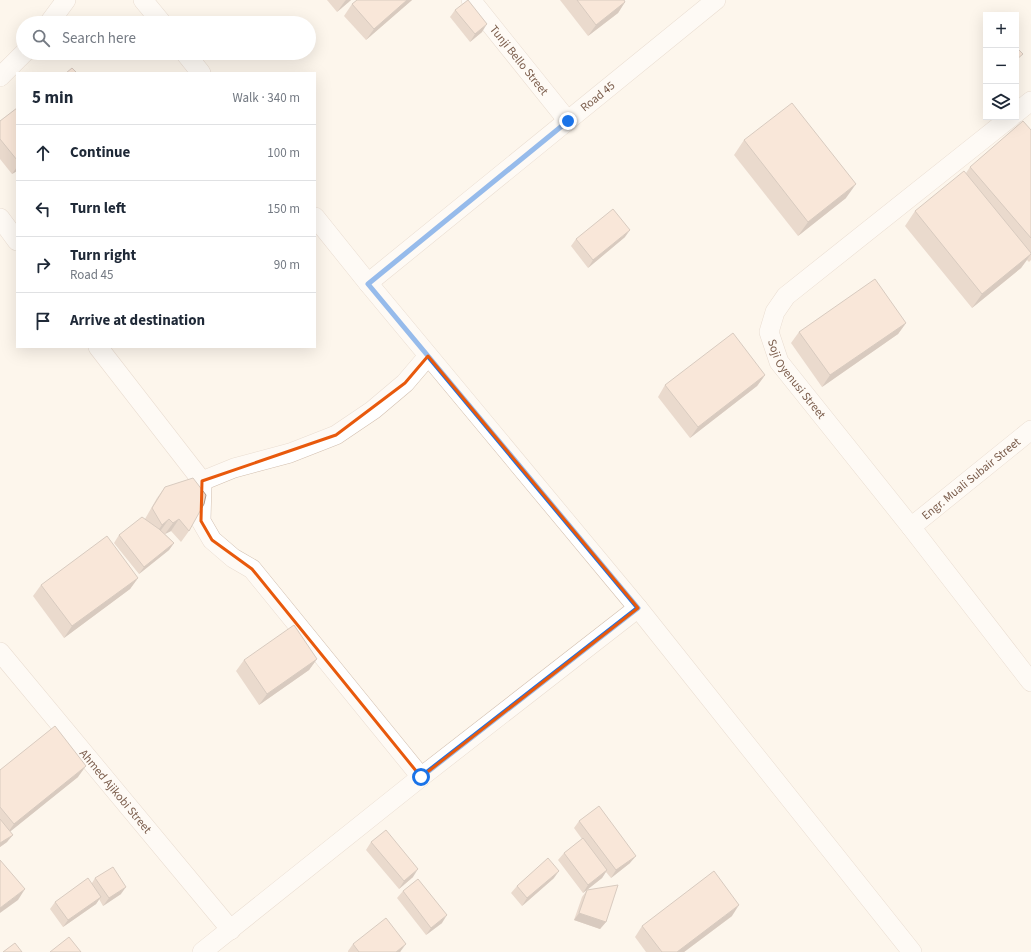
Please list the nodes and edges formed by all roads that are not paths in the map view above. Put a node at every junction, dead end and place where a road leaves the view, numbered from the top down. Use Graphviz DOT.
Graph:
graph roads {
  1 [pos="66,0"];
  2 [pos="144,0"];
  3 [pos="471,0"];
  4 [pos="716,0"];
  5 [pos="55,16"];
  6 [pos="157,16"];
  7 [pos="17,60"];
  8 [pos="191,60"];
  9 [pos="200,72"];
  10 [pos="0,77"];
  11 [pos="1031,101"];
  12 [pos="1019,111"];
  13 [pos="1007,120"];
  14 [pos="568,121"];
  15 [pos="0,218"];
  16 [pos="316,218"];
  17 [pos="16,240"];
  18 [pos="368,284"];
  19 [pos="99,348"];
  20 [pos="428,356"];
  21 [pos="1031,430"];
  22 [pos="202,481"];
  23 [pos="911,527"];
  24 [pos="638,608"];
  25 [pos="0,652"];
  26 [pos="1031,682"];
  27 [pos="421,777"];
  28 [pos="231,930"];
  29 [pos="202,952"];
  30 [pos="912,952"];
  1 -- 5 [label="street"];
  2 -- 6 [label="street"];
  3 -- 14 [label="street, Tunji Bello Street"];
  4 -- 14 [label="street, Road 45"];
  7 -- 10 [label="street"];
  8 -- 9 [label="street"];
  11 -- 12 [label="street"];
  13 -- 23 [label="street, Soji Oyenusi Street"];
  14 -- 18 [label="street, Road 45"];
  15 -- 17 [label="street"];
  16 -- 18 [label="street"];
  18 -- 20 [label="street"];
  19 -- 22 [label="street"];
  20 -- 22 [label="street"];
  20 -- 24 [label="street"];
  21 -- 23 [label="street, Engr. Muali Subair Street"];
  22 -- 27 [label="street"];
  23 -- 26 [label="street, Soji Oyenusi Street"];
  24 -- 27 [label="street"];
  24 -- 30 [label="street"];
  25 -- 28 [label="street, Ahmed Ajikobi Street"];
  27 -- 28 [label="street"];
  28 -- 29 [label="street"];
}
